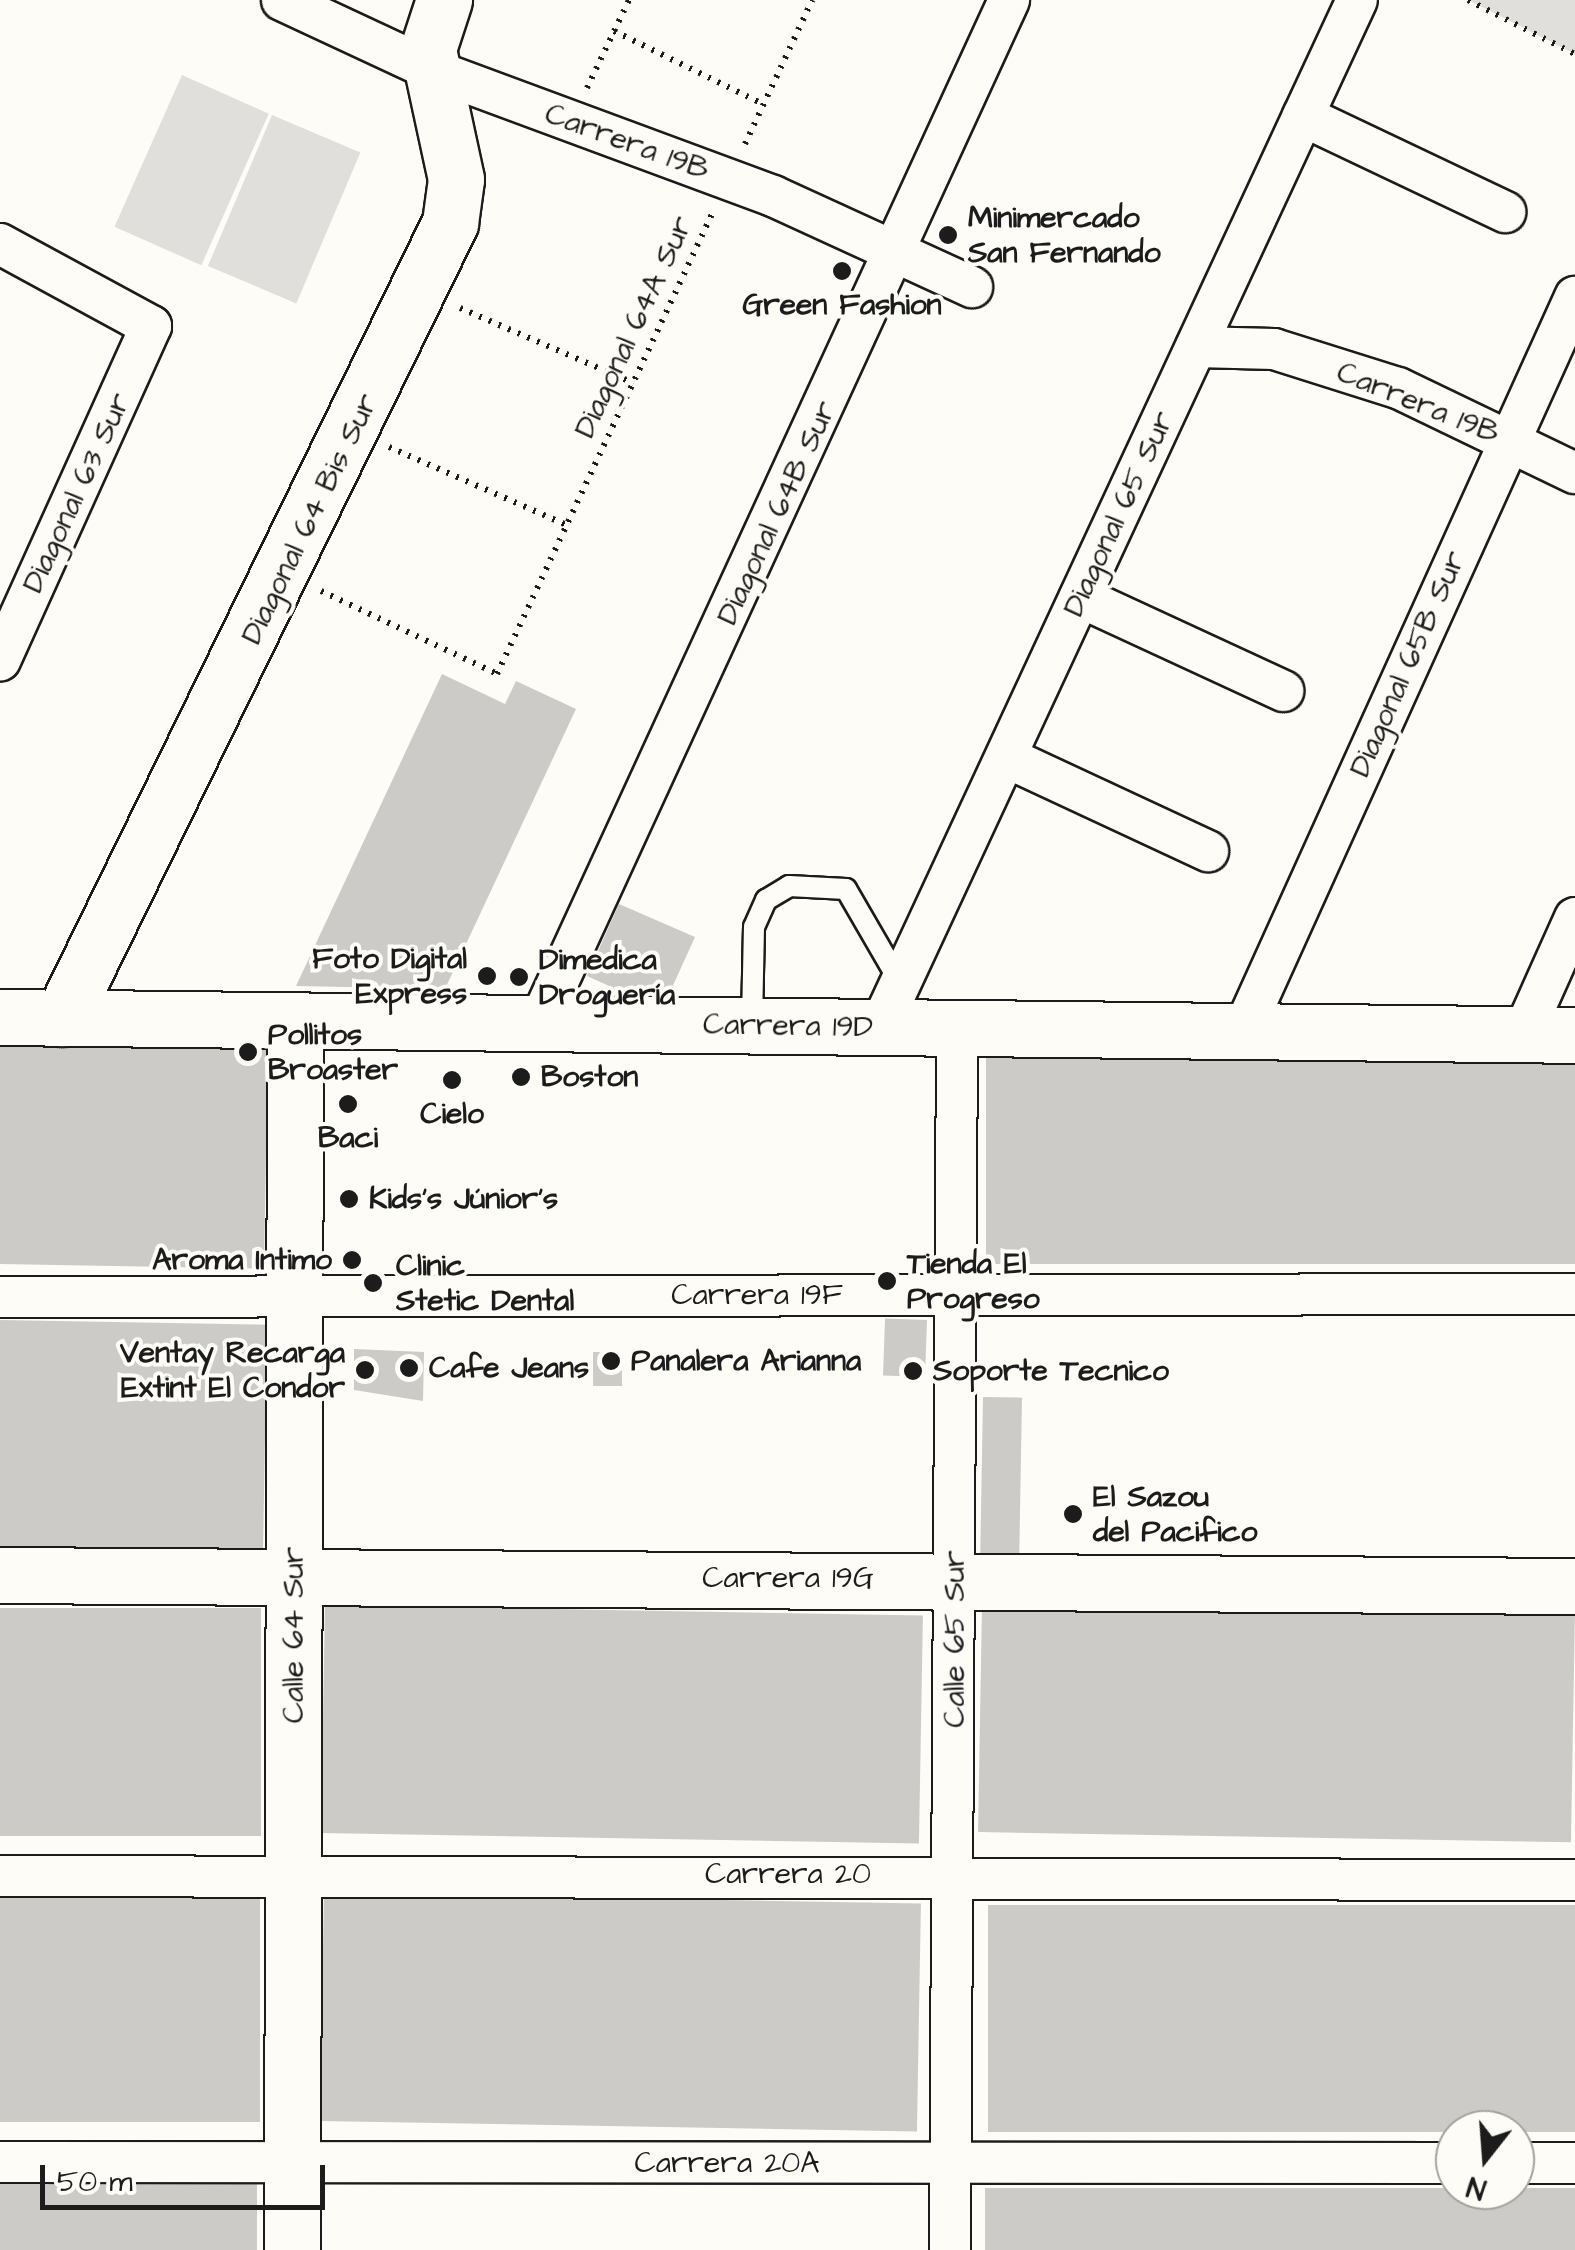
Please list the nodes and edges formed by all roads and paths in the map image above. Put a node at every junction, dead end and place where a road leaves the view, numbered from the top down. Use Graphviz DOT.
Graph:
graph roads {
  1 [pos="282,0"];
  2 [pos="444,0"];
  3 [pos="628,0"];
  4 [pos="812,0"];
  5 [pos="1009,0"];
  6 [pos="1358,0"];
  7 [pos="1468,0"];
  8 [pos="614,31"];
  9 [pos="1575,54"];
  10 [pos="430,70"];
  11 [pos="764,104"];
  12 [pos="1304,116"];
  13 [pos="571,120"];
  14 [pos="729,178"];
  15 [pos="1505,212"];
  16 [pos="0,244"];
  17 [pos="899,252"];
  18 [pos="972,287"];
  19 [pos="423,292"];
  20 [pos="1575,297"];
  21 [pos="1196,347"];
  22 [pos="633,383"];
  23 [pos="353,432"];
  24 [pos="1509,441"];
  25 [pos="1575,473"];
  26 [pos="566,525"];
  27 [pos="282,572"];
  28 [pos="1080,597"];
  29 [pos="5,638"];
  30 [pos="1282,691"];
  31 [pos="1006,757"];
  32 [pos="1208,851"];
  33 [pos="1575,918"];
  34 [pos="891,1005"];
  35 [pos="0,1017"];
  36 [pos="62,1018"];
  37 [pos="295,1020"];
  38 [pos="539,1023"];
  39 [pos="752,1026"];
  40 [pos="957,1028"];
  41 [pos="1244,1031"];
  42 [pos="1549,1035"];
  43 [pos="956,1293"];
  44 [pos="1575,1294"];
  45 [pos="0,1297"];
  46 [pos="298,1298"];
  47 [pos="0,1575"];
  48 [pos="294,1575"];
  49 [pos="956,1579"];
  50 [pos="1575,1586"];
  51 [pos="293,1874"];
  52 [pos="953,1874"];
  53 [pos="0,1876"];
  54 [pos="1575,1880"];
  55 [pos="0,2162"];
  56 [pos="292,2162"];
  57 [pos="1435,2163"];
  58 [pos="1535,2163"];
  59 [pos="1575,2163"];
  60 [pos="951,2164"];
  61 [pos="292,2250"];
  62 [pos="950,2250"];
  1 -- 10 [label="street, Carrera 19B"];
  2 -- 10 [label="street, Diagonal 64 Bis Sur"];
  3 -- 8 [label="path"];
  4 -- 11 [label="path, Diagonal 64A Sur"];
  5 -- 17 [label="street, Diagonal 64B Sur"];
  6 -- 12 [label="street, Diagonal 65 Sur"];
  7 -- 9 [label="path"];
  8 -- 11 [label="path"];
  8 -- 13 [label="path"];
  10 -- 13 [label="street, Carrera 19B"];
  10 -- 19 [label="street, Diagonal 64 Bis Sur"];
  11 -- 14 [label="path, Diagonal 64A Sur"];
  12 -- 15 [label="street"];
  12 -- 21 [label="street, Diagonal 65 Sur"];
  13 -- 14 [label="street, Carrera 19B"];
  14 -- 17 [label="street, Carrera 19B"];
  14 -- 22 [label="path, Diagonal 64A Sur"];
  16 -- 29 [label="street, Diagonal 63 Sur"];
  17 -- 18 [label="street, Carrera 19B"];
  17 -- 38 [label="street, Diagonal 64B Sur"];
  19 -- 22 [label="path"];
  19 -- 23 [label="street, Diagonal 64 Bis Sur"];
  20 -- 24 [label="street, Diagonal 65B Sur"];
  21 -- 24 [label="street, Carrera 19B"];
  21 -- 28 [label="street, Diagonal 65 Sur"];
  22 -- 26 [label="path, Diagonal 64A Sur"];
  23 -- 26 [label="path"];
  23 -- 27 [label="street, Diagonal 64 Bis Sur"];
  24 -- 25 [label="street, Carrera 19B"];
  24 -- 41 [label="street, Diagonal 65B Sur"];
  26 -- 27 [label="path, Diagonal 64A Sur"];
  27 -- 36 [label="street, Diagonal 64 Bis Sur"];
  28 -- 30 [label="street"];
  28 -- 31 [label="street, Diagonal 65 Sur"];
  31 -- 32 [label="street"];
  31 -- 34 [label="street, Diagonal 65 Sur"];
  33 -- 42 [label="street"];
  34 -- 39 [label="street, Carrera 19D"];
  34 -- 39 [label="lane"];
  34 -- 40 [label="street, Carrera 19D"];
  35 -- 36 [label="street, Carrera 19D"];
  36 -- 37 [label="street, Carrera 19D"];
  37 -- 38 [label="street, Carrera 19D"];
  37 -- 46 [label="street, Calle 64 Sur"];
  38 -- 39 [label="street, Carrera 19D"];
  40 -- 41 [label="street, Carrera 19D"];
  40 -- 43 [label="street, Calle 65 Sur"];
  41 -- 42 [label="street, Carrera 19D"];
  43 -- 44 [label="street, Carrera 19F"];
  43 -- 46 [label="street, Carrera 19F"];
  43 -- 49 [label="street, Calle 65 Sur"];
  45 -- 46 [label="street, Carrera 19F"];
  46 -- 48 [label="street, Calle 64 Sur"];
  47 -- 48 [label="street, Carrera 19G"];
  48 -- 49 [label="street, Carrera 19G"];
  48 -- 51 [label="street, Calle 64 Sur"];
  49 -- 50 [label="street, Carrera 19G"];
  49 -- 52 [label="street, Calle 65 Sur"];
  51 -- 52 [label="street, Carrera 20"];
  51 -- 53 [label="street, Carrera 20"];
  51 -- 56 [label="street, Calle 64 Sur"];
  52 -- 54 [label="street, Carrera 20"];
  52 -- 60 [label="street, Calle 65 Sur"];
  55 -- 56 [label="street, Carrera 20A"];
  56 -- 60 [label="street, Carrera 20A"];
  56 -- 61 [label="street, Calle 64 Sur"];
  57 -- 60 [label="street, Carrera 20A"];
  58 -- 59 [label="street"];
  60 -- 62 [label="street, Calle 65 Sur"];
}
